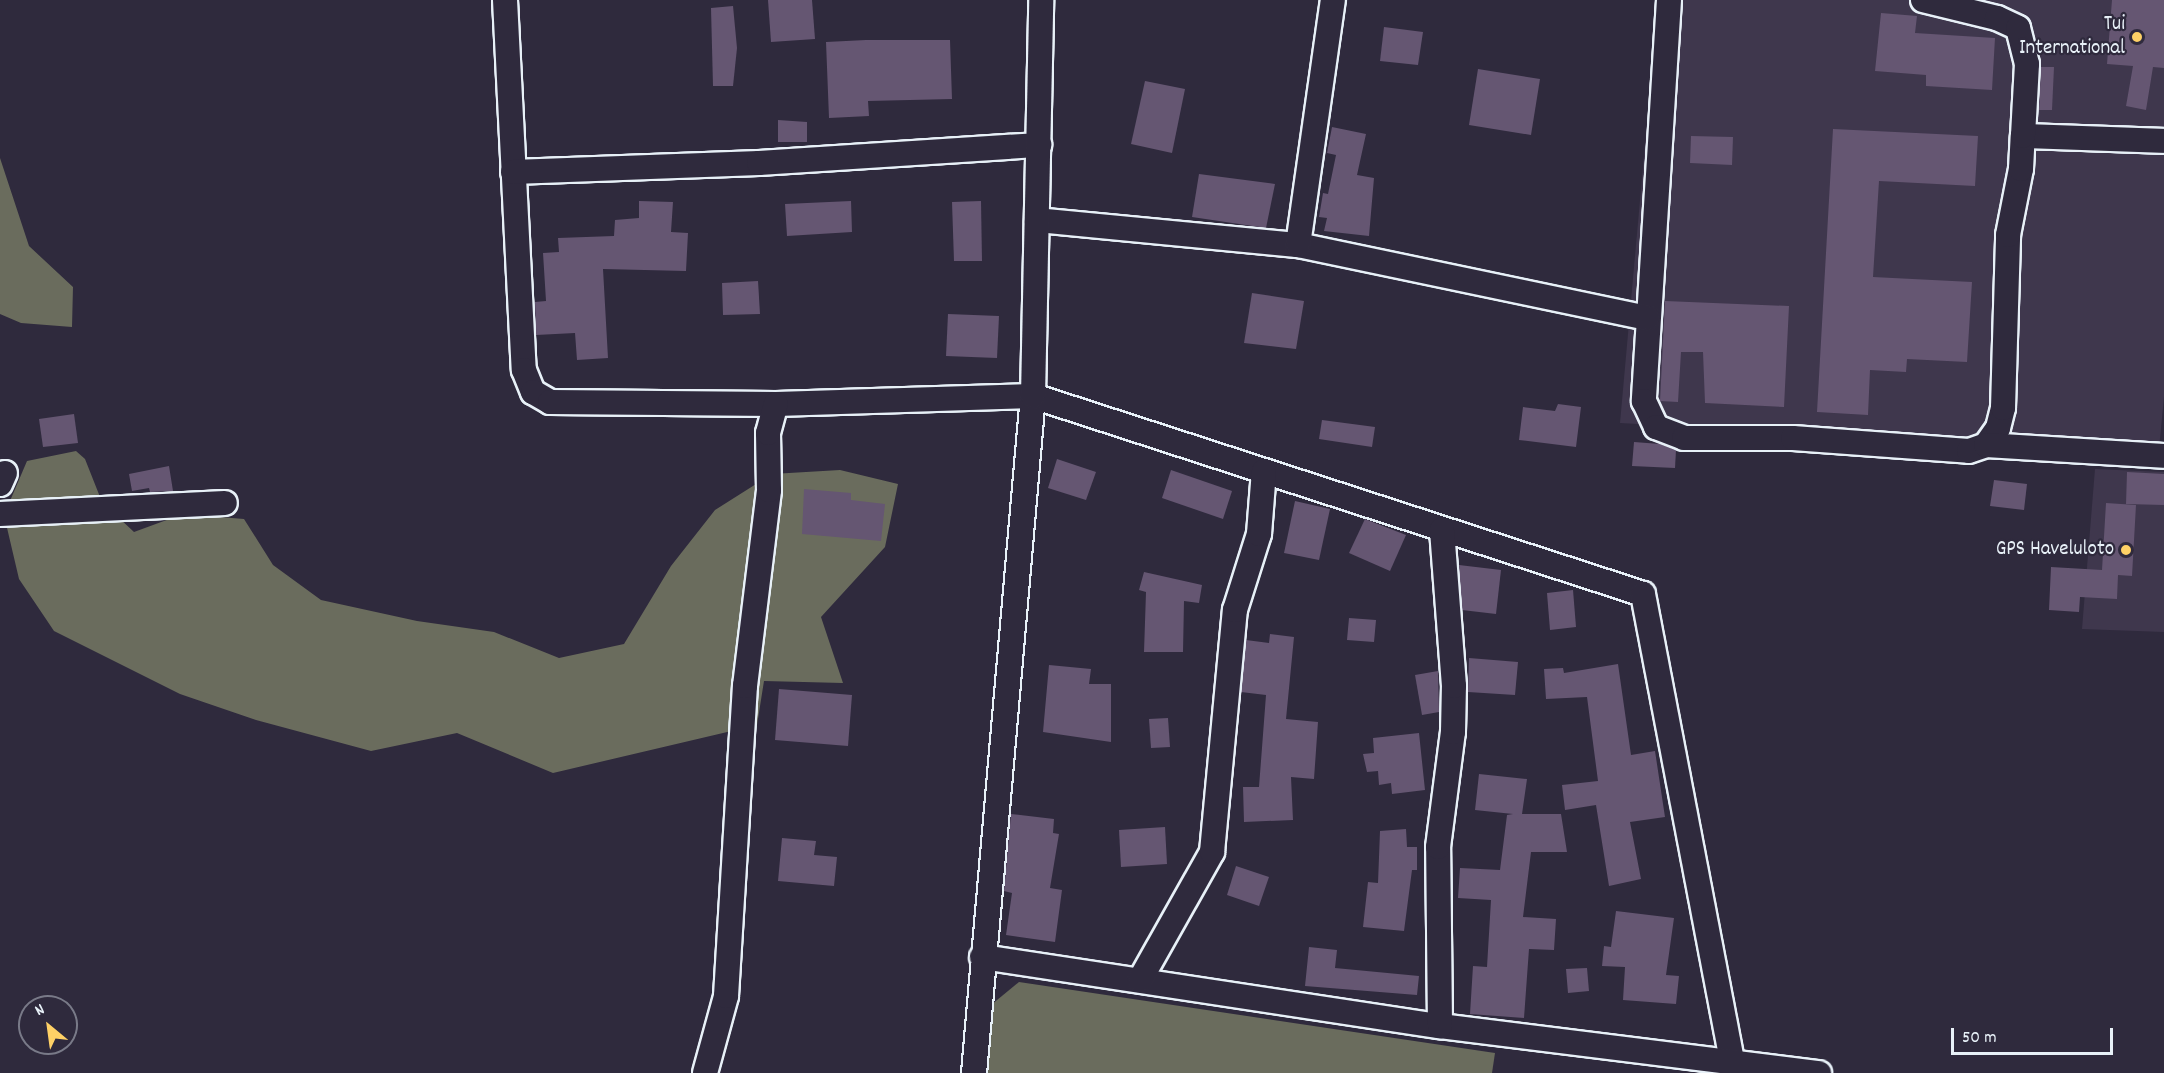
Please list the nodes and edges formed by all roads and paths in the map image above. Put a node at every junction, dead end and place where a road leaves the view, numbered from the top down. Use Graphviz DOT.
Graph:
graph roads {
  1 [pos="506,0"];
  2 [pos="1041,0"];
  3 [pos="1333,0"];
  4 [pos="1669,0"];
  5 [pos="1923,0"];
  6 [pos="2023,136"];
  7 [pos="2164,141"];
  8 [pos="1039,145"];
  9 [pos="513,172"];
  10 [pos="1037,220"];
  11 [pos="1298,245"];
  12 [pos="1647,318"];
  13 [pos="1033,396"];
  14 [pos="776,404"];
  15 [pos="1986,445"];
  16 [pos="2164,456"];
  17 [pos="1264,471"];
  18 [pos="225,503"];
  19 [pos="0,514"];
  20 [pos="1442,529"];
  21 [pos="982,957"];
  22 [pos="1140,980"];
  23 [pos="1440,1026"];
  24 [pos="1733,1065"];
  25 [pos="705,1073"];
  26 [pos="974,1073"];
  27 [pos="1819,1073"];
  1 -- 9 [label="street"];
  2 -- 8 [label="street"];
  3 -- 11 [label="street"];
  4 -- 12 [label="street"];
  5 -- 6 [label="street"];
  6 -- 7 [label="street"];
  6 -- 15 [label="street"];
  8 -- 9 [label="street"];
  8 -- 10 [label="street"];
  9 -- 14 [label="street"];
  10 -- 11 [label="street"];
  10 -- 13 [label="street"];
  11 -- 12 [label="street"];
  12 -- 15 [label="street"];
  13 -- 14 [label="street"];
  13 -- 17 [label="street"];
  13 -- 21 [label="street"];
  14 -- 25 [label="street"];
  15 -- 16 [label="street"];
  17 -- 20 [label="street"];
  17 -- 22 [label="street"];
  18 -- 19 [label="street"];
  20 -- 23 [label="street"];
  20 -- 24 [label="street"];
  21 -- 22 [label="street"];
  21 -- 26 [label="street"];
  22 -- 23 [label="street"];
  23 -- 24 [label="street"];
  24 -- 27 [label="street"];
}
